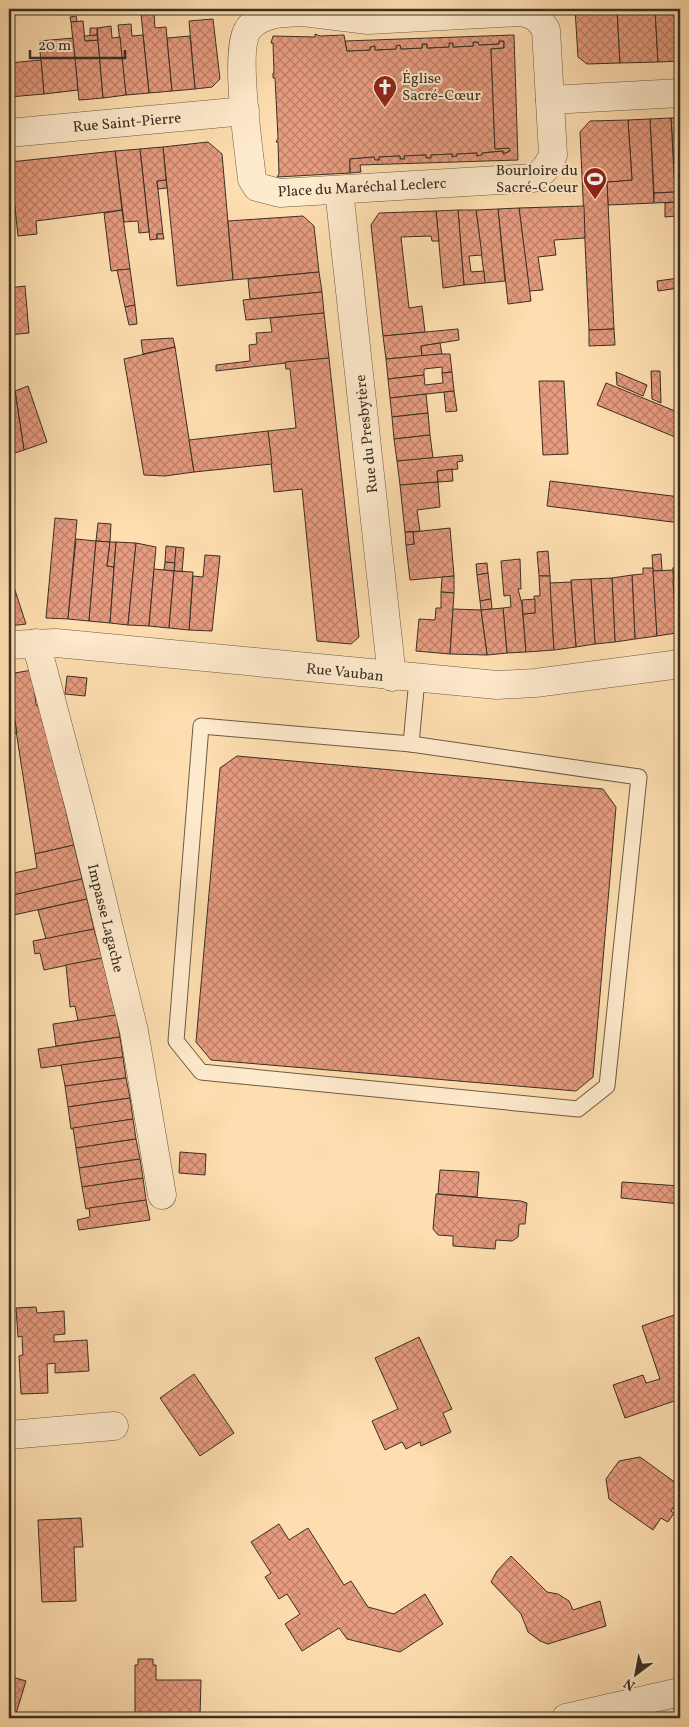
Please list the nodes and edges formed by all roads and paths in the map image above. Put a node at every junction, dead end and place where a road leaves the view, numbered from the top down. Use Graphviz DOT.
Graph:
graph roads {
  1 [pos="444,12"];
  2 [pos="680,92"];
  3 [pos="550,100"];
  4 [pos="245,111"];
  5 [pos="9,132"];
  6 [pos="339,190"];
  7 [pos="36,643"];
  8 [pos="9,645"];
  9 [pos="680,664"];
  10 [pos="404,678"];
  11 [pos="411,744"];
  12 [pos="162,1195"];
  13 [pos="114,1426"];
  14 [pos="9,1434"];
  15 [pos="680,1692"];
  16 [pos="566,1718"];
  1 -- 3 [label="street, Place du Maréchal Leclerc"];
  1 -- 4 [label="street, Place du Maréchal Leclerc"];
  2 -- 3 [label="street"];
  3 -- 6 [label="street, Place du Maréchal Leclerc"];
  4 -- 5 [label="street, Rue Saint-Pierre"];
  4 -- 6 [label="street, Place du Maréchal Leclerc"];
  6 -- 10 [label="street, Rue du Presbytère"];
  7 -- 8 [label="street, Rue Vauban"];
  7 -- 10 [label="street, Rue Vauban"];
  7 -- 12 [label="street, Impasse Lagache"];
  9 -- 10 [label="street, Rue Vauban"];
  10 -- 11 [label="lane"];
  11 -- 11 [label="lane"];
  13 -- 14 [label="street"];
  15 -- 16 [label="street"];
}
